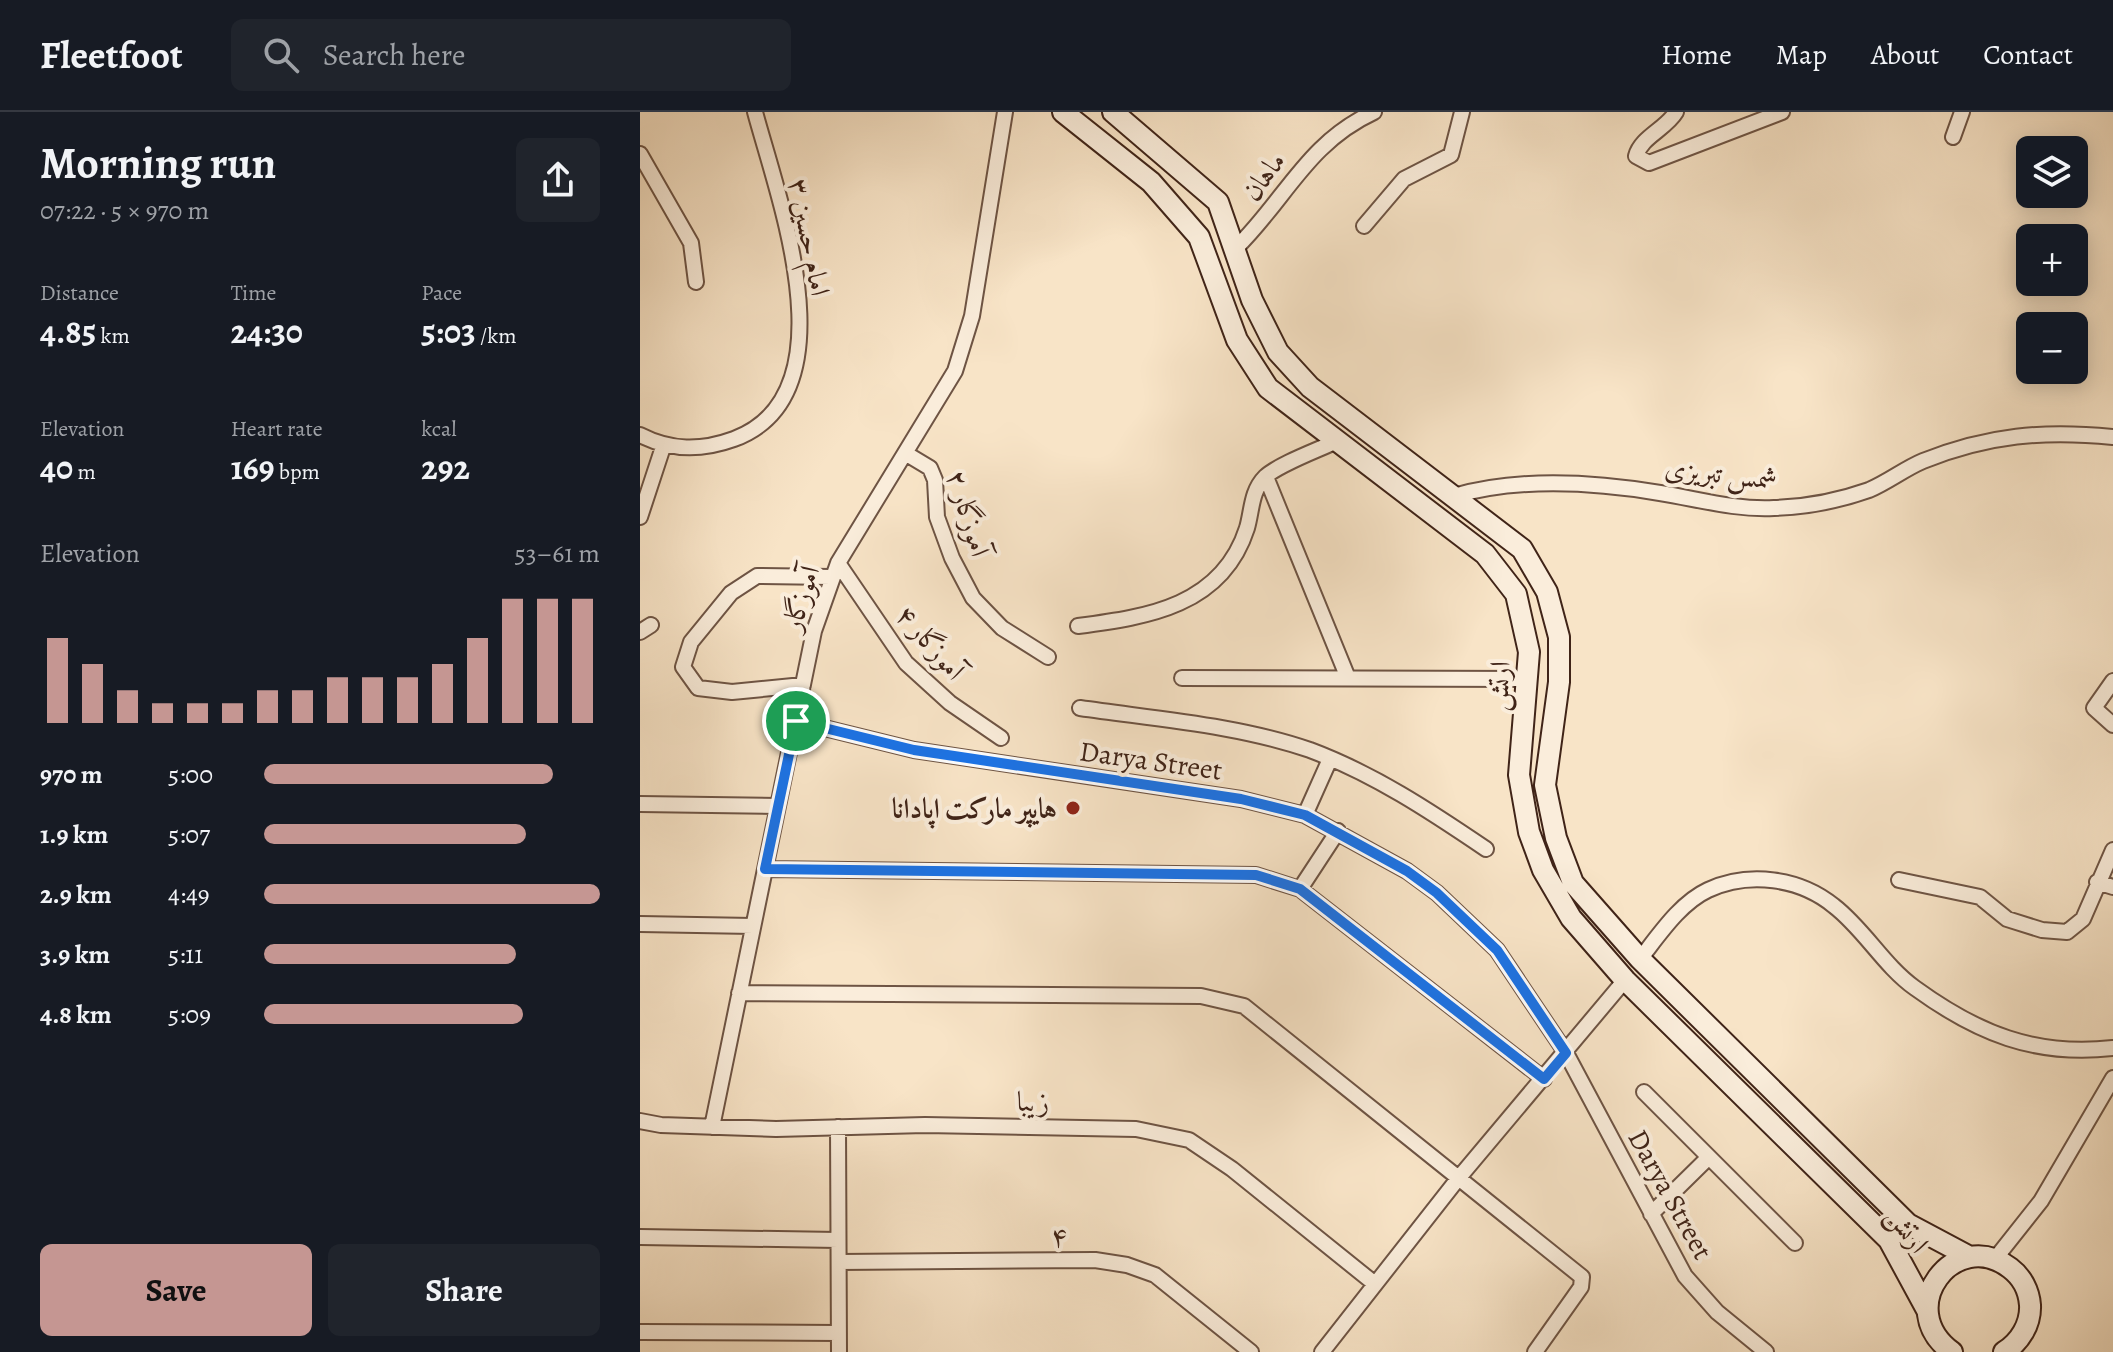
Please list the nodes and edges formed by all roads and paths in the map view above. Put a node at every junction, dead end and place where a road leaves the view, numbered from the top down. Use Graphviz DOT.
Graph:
graph roads {
  1 [pos="755,112"];
  2 [pos="1005,112"];
  3 [pos="1063,112"];
  4 [pos="1113,112"];
  5 [pos="1374,112"];
  6 [pos="1462,112"];
  7 [pos="1676,112"];
  8 [pos="1782,112"];
  9 [pos="1962,112"];
  10 [pos="1953,137"];
  11 [pos="640,154"];
  12 [pos="1364,226"];
  13 [pos="1236,248"];
  14 [pos="696,282"];
  15 [pos="640,435"];
  16 [pos="2113,437"];
  17 [pos="1337,441"];
  18 [pos="663,447"];
  19 [pos="905,453"];
  20 [pos="1266,477"];
  21 [pos="1454,496"];
  22 [pos="640,517"];
  23 [pos="834,570"];
  24 [pos="1078,626"];
  25 [pos="1048,657"];
  26 [pos="1182,678"];
  27 [pos="1348,678"];
  28 [pos="1527,679"];
  29 [pos="2113,681"];
  30 [pos="803,685"];
  31 [pos="1080,708"];
  32 [pos="796,721"];
  33 [pos="2113,725"];
  34 [pos="1001,738"];
  35 [pos="1330,759"];
  36 [pos="640,804"];
  37 [pos="778,806"];
  38 [pos="1305,815"];
  39 [pos="1338,831"];
  40 [pos="1486,849"];
  41 [pos="2113,850"];
  42 [pos="765,869"];
  43 [pos="1899,880"];
  44 [pos="2097,882"];
  45 [pos="2113,887"];
  46 [pos="1300,889"];
  47 [pos="640,924"];
  48 [pos="753,926"];
  49 [pos="1640,959"];
  50 [pos="1625,980"];
  51 [pos="739,993"];
  52 [pos="2113,1048"];
  53 [pos="1566,1053"];
  54 [pos="2113,1078"];
  55 [pos="1544,1079"];
  56 [pos="1644,1092"];
  57 [pos="640,1121"];
  58 [pos="712,1127"];
  59 [pos="838,1127"];
  60 [pos="1709,1157"];
  61 [pos="1457,1180"];
  62 [pos="1651,1214"];
  63 [pos="640,1237"];
  64 [pos="838,1240"];
  65 [pos="1795,1243"];
  66 [pos="1970,1257"];
  67 [pos="1995,1259"];
  68 [pos="839,1262"];
  69 [pos="1375,1284"];
  70 [pos="1927,1310"];
  71 [pos="640,1332"];
  72 [pos="839,1333"];
  73 [pos="1330,1349"];
  74 [pos="1543,1349"];
  75 [pos="839,1352"];
  76 [pos="1251,1352"];
  77 [pos="1766,1352"];
  78 [pos="1952,1352"];
  79 [pos="2004,1352"];
  1 -- 18 [label="street, امام حسین ۳"];
  2 -- 19 [label="street, آموزگار"];
  3 -- 17 [label="main road, ارتش"];
  4 -- 13 [label="main road, ارتش"];
  5 -- 13 [label="street, ماهان"];
  6 -- 12 [label="street"];
  7 -- 8 [label="street"];
  9 -- 10 [label="street"];
  11 -- 14 [label="street"];
  13 -- 21 [label="main road, ارتش"];
  15 -- 18 [label="street"];
  16 -- 21 [label="street, شمس تبریزی"];
  17 -- 20 [label="street"];
  17 -- 28 [label="main road, ارتش"];
  18 -- 22 [label="street"];
  19 -- 23 [label="street, آموزگار"];
  19 -- 25 [label="street, آموزگار ۲"];
  20 -- 24 [label="street"];
  20 -- 27 [label="street"];
  21 -- 49 [label="main road, ارتش"];
  23 -- 30 [label="street, آموزگار"];
  23 -- 30 [label="street"];
  23 -- 34 [label="street, آموزگار ۴"];
  26 -- 27 [label="street"];
  27 -- 28 [label="street"];
  28 -- 50 [label="main road, ارتش"];
  29 -- 33 [label="street"];
  30 -- 32 [label="street, آموزگار"];
  31 -- 35 [label="street"];
  32 -- 37 [label="street, آموزگار"];
  32 -- 38 [label="street, Darya Street"];
  35 -- 38 [label="street"];
  35 -- 40 [label="street"];
  36 -- 37 [label="street"];
  37 -- 42 [label="street, آموزگار"];
  38 -- 39 [label="street, Darya Street"];
  39 -- 46 [label="street"];
  39 -- 53 [label="street, Darya Street"];
  41 -- 44 [label="street"];
  42 -- 46 [label="street"];
  42 -- 48 [label="street, آموزگار"];
  43 -- 44 [label="street"];
  44 -- 45 [label="street"];
  46 -- 55 [label="street"];
  47 -- 48 [label="street"];
  48 -- 51 [label="street, آموزگار"];
  49 -- 52 [label="street"];
  49 -- 66 [label="main road, ارتش"];
  50 -- 53 [label="street"];
  50 -- 70 [label="main road, ارتش"];
  51 -- 58 [label="street, آموزگار"];
  51 -- 61 [label="street"];
  53 -- 55 [label="street"];
  53 -- 62 [label="street, Darya Street"];
  54 -- 67 [label="street"];
  55 -- 61 [label="street"];
  56 -- 60 [label="street"];
  57 -- 58 [label="street, زیبا"];
  58 -- 59 [label="street, زیبا"];
  59 -- 64 [label="street"];
  59 -- 69 [label="street, زیبا"];
  60 -- 62 [label="street"];
  60 -- 65 [label="street"];
  61 -- 69 [label="street"];
  61 -- 74 [label="street"];
  62 -- 77 [label="street, Darya Street"];
  63 -- 64 [label="street"];
  64 -- 68 [label="street"];
  66 -- 67 [label="main road"];
  66 -- 70 [label="main road"];
  67 -- 79 [label="main road"];
  68 -- 72 [label="street"];
  68 -- 76 [label="street, ۴"];
  69 -- 73 [label="street"];
  70 -- 78 [label="main road, ارتش"];
  71 -- 72 [label="street"];
  72 -- 75 [label="street"];
}
